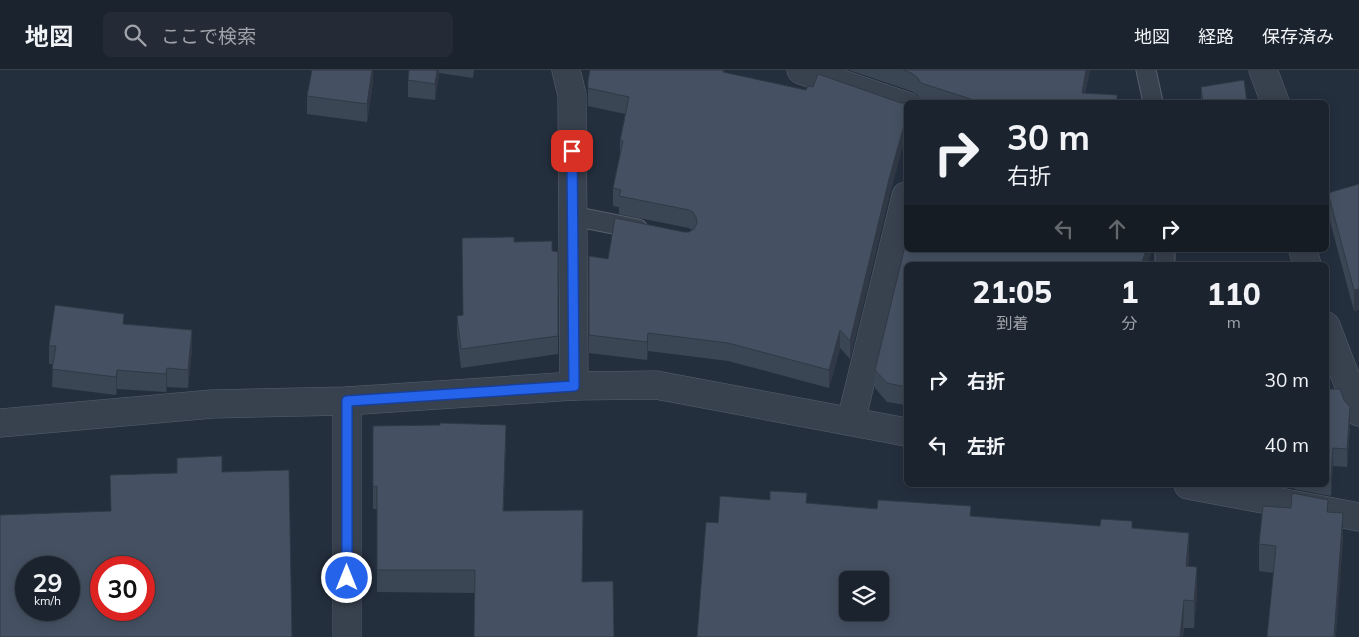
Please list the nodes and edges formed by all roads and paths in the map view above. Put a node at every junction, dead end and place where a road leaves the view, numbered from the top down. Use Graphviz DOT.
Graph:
graph roads {
  1 [pos="566,70"];
  2 [pos="801,70"];
  3 [pos="1146,70"];
  4 [pos="1263,70"];
  5 [pos="1153,100"];
  6 [pos="1275,100"];
  7 [pos="904,105"];
  8 [pos="904,204"];
  9 [pos="573,216"];
  10 [pos="658,233"];
  11 [pos="1329,334"];
  12 [pos="574,386"];
  13 [pos="347,401"];
  14 [pos="1359,412"];
  15 [pos="851,421"];
  16 [pos="0,423"];
  17 [pos="904,432"];
  18 [pos="1198,487"];
  19 [pos="1359,518"];
  20 [pos="348,637"];
  1 -- 9 [label="street"];
  2 -- 7 [label="street"];
  3 -- 5 [label="lane"];
  4 -- 6 [label="street"];
  8 -- 15 [label="street"];
  9 -- 10 [label="lane"];
  9 -- 12 [label="street"];
  11 -- 14 [label="street"];
  12 -- 13 [label="street"];
  12 -- 15 [label="street"];
  13 -- 16 [label="street"];
  13 -- 20 [label="street"];
  15 -- 17 [label="street"];
  18 -- 19 [label="street"];
}
